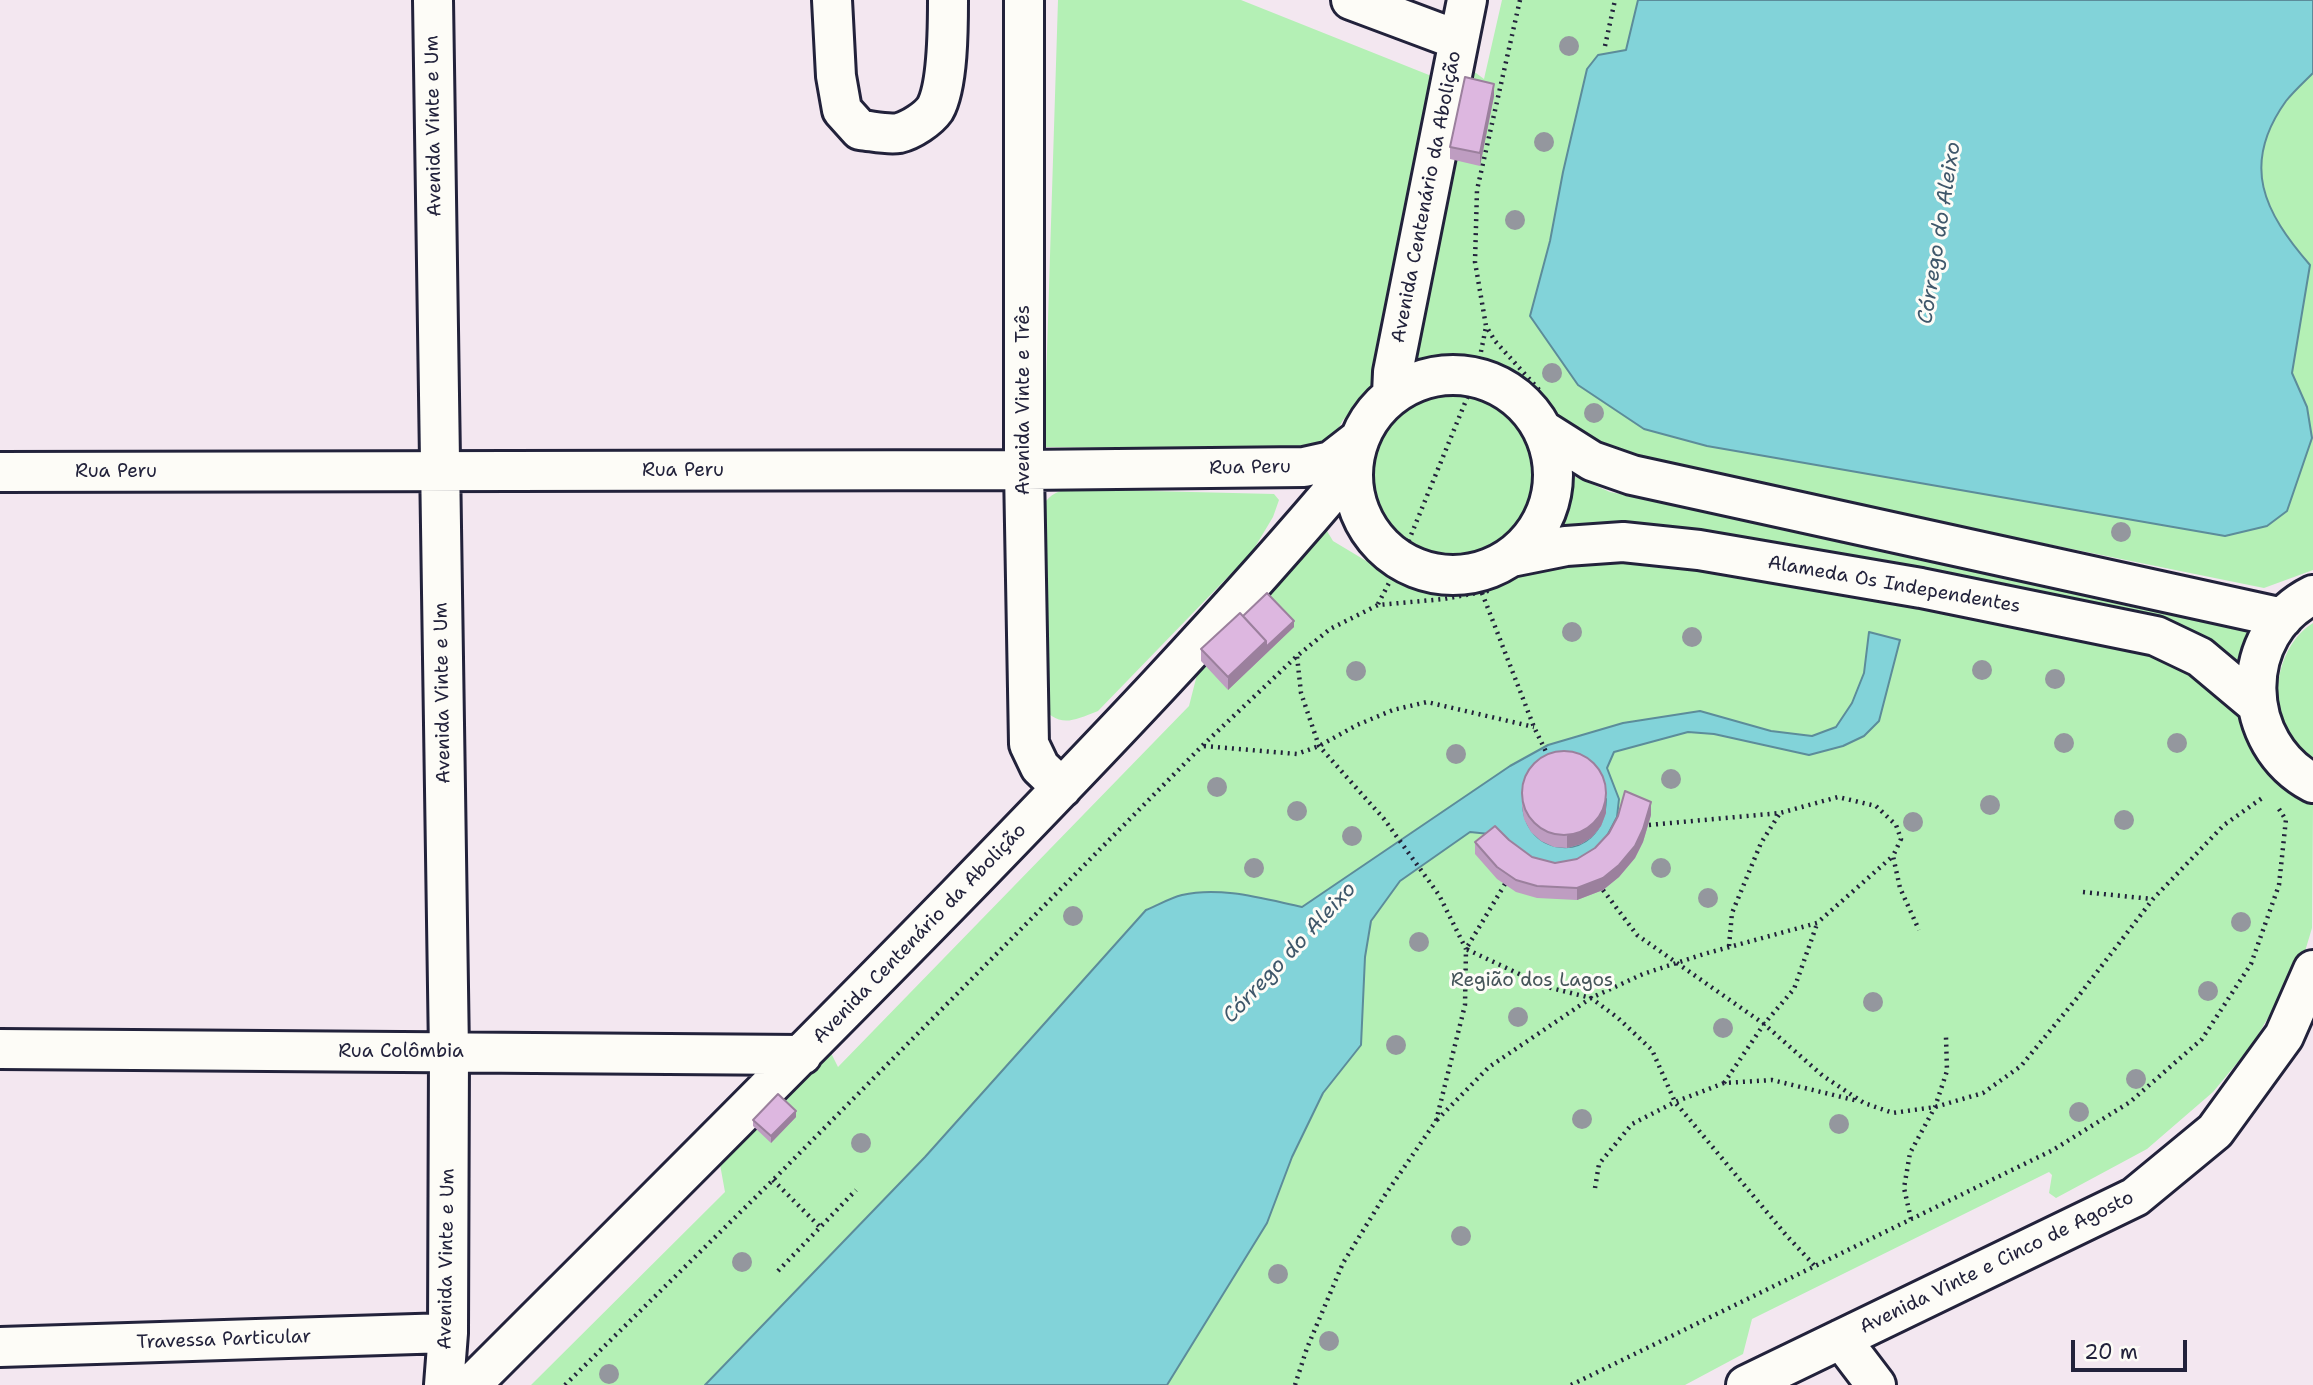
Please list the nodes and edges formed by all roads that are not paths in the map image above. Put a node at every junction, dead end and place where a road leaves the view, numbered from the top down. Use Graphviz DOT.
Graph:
graph roads {
  1 [pos="433,0"];
  2 [pos="832,0"];
  3 [pos="948,0"];
  4 [pos="1024,0"];
  5 [pos="1351,0"];
  6 [pos="1467,0"];
  7 [pos="1458,40"];
  8 [pos="1392,394"];
  9 [pos="1544,412"];
  10 [pos="1356,453"];
  11 [pos="1024,470"];
  12 [pos="440,471"];
  13 [pos="0,472"];
  14 [pos="1503,574"];
  15 [pos="2298,606"];
  16 [pos="2256,704"];
  17 [pos="2313,783"];
  18 [pos="1062,788"];
  19 [pos="2313,970"];
  20 [pos="0,1049"];
  21 [pos="449,1052"];
  22 [pos="803,1055"];
  23 [pos="448,1333"];
  24 [pos="1841,1339"];
  25 [pos="0,1347"];
  26 [pos="444,1385"];
  27 [pos="471,1385"];
  28 [pos="1746,1385"];
  29 [pos="1876,1385"];
  1 -- 12 [label="street, Avenida Vinte e Um"];
  2 -- 3 [label="street"];
  4 -- 11 [label="street, Avenida Vinte e Três"];
  5 -- 7 [label="street"];
  6 -- 7 [label="street, Avenida Centenário da Abolição"];
  7 -- 8 [label="street, Avenida Centenário da Abolição"];
  8 -- 9 [label="street"];
  8 -- 10 [label="street"];
  9 -- 14 [label="street"];
  9 -- 15 [label="street"];
  10 -- 11 [label="street, Rua Peru"];
  10 -- 14 [label="street"];
  10 -- 18 [label="street, Avenida Centenário da Abolição"];
  11 -- 12 [label="street, Rua Peru"];
  11 -- 18 [label="street, Avenida Vinte e Três"];
  12 -- 13 [label="street, Rua Peru"];
  12 -- 21 [label="street, Avenida Vinte e Um"];
  14 -- 16 [label="street, Alameda Os Independentes"];
  15 -- 16 [label="street"];
  16 -- 17 [label="street"];
  18 -- 22 [label="street, Avenida Centenário da Abolição"];
  19 -- 24 [label="street, Avenida Vinte e Cinco de Agosto"];
  20 -- 21 [label="street, Rua Colômbia"];
  21 -- 22 [label="street, Rua Colômbia"];
  21 -- 23 [label="street, Avenida Vinte e Um"];
  22 -- 27 [label="street, Avenida Centenário da Abolição"];
  23 -- 25 [label="street, Travessa Particular"];
  23 -- 26 [label="street, Avenida Vinte e Um"];
  24 -- 28 [label="street, Avenida Vinte e Cinco de Agosto"];
  24 -- 29 [label="street"];
}
